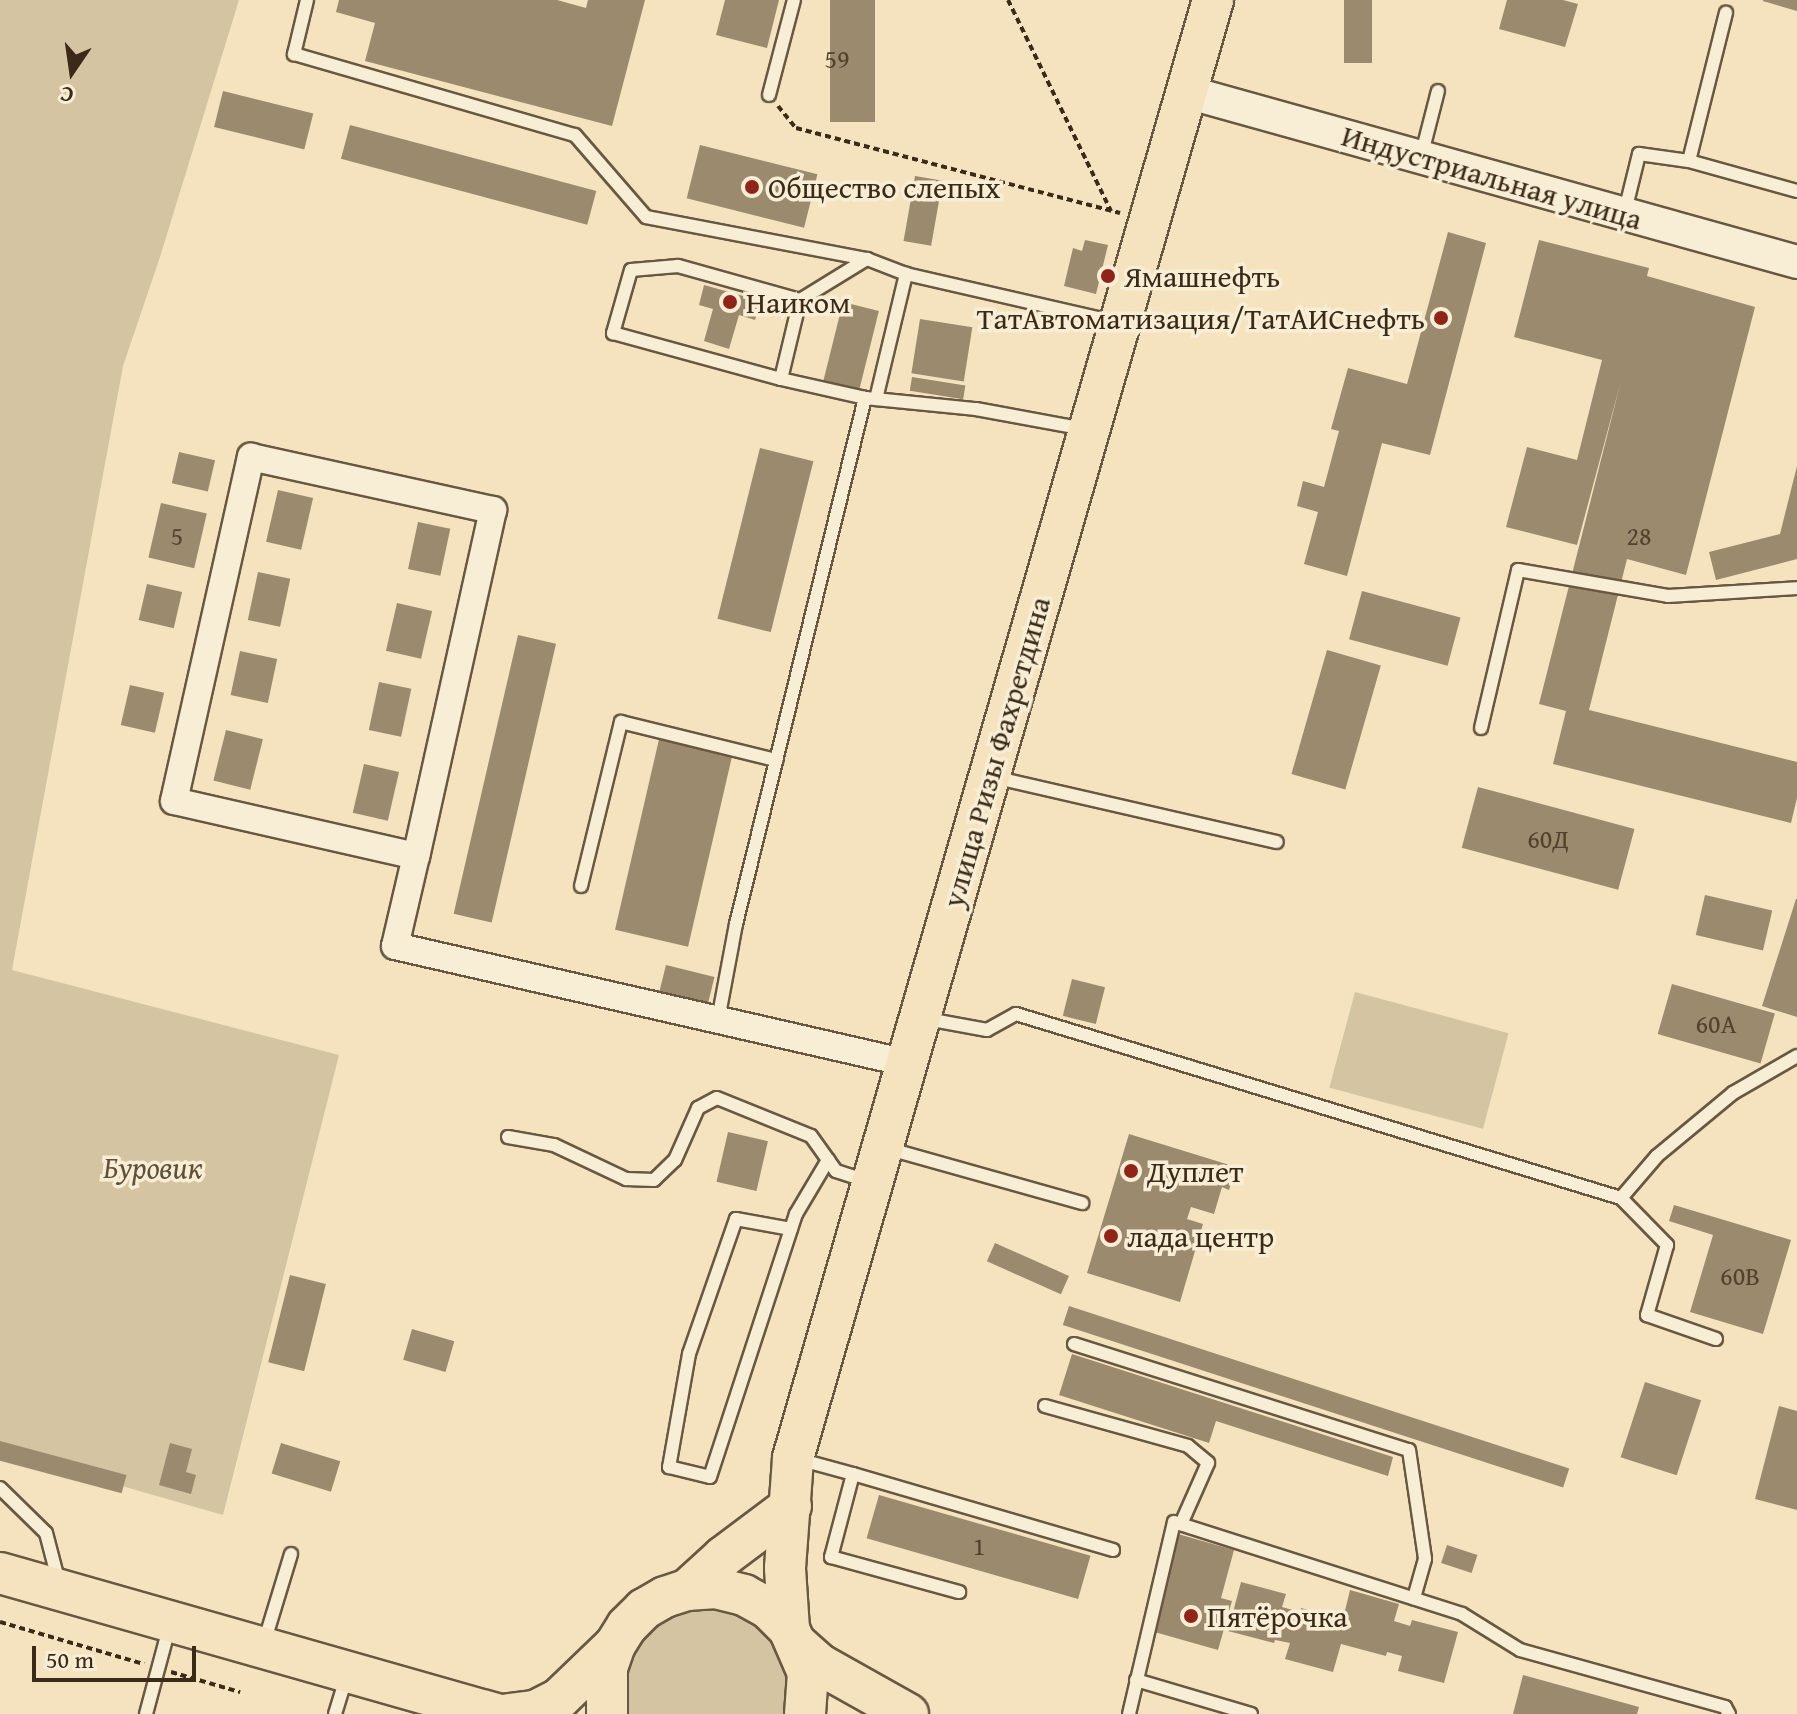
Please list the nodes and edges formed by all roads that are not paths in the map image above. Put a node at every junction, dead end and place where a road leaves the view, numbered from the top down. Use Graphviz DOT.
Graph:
graph roads {
  1 [pos="307,0"];
  2 [pos="794,0"];
  3 [pos="1213,0"];
  4 [pos="1726,13"];
  5 [pos="1438,91"];
  6 [pos="1187,92"];
  7 [pos="769,95"];
  8 [pos="1421,157"];
  9 [pos="1689,161"];
  10 [pos="1797,191"];
  11 [pos="1624,214"];
  12 [pos="867,259"];
  13 [pos="1797,262"];
  14 [pos="906,274"];
  15 [pos="800,300"];
  16 [pos="1120,323"];
  17 [pos="781,379"];
  18 [pos="870,399"];
  19 [pos="1088,429"];
  20 [pos="1797,588"];
  21 [pos="1481,728"];
  22 [pos="776,760"];
  23 [pos="990,777"];
  24 [pos="1277,842"];
  25 [pos="416,856"];
  26 [pos="581,886"];
  27 [pos="920,1017"];
  28 [pos="718,1020"];
  29 [pos="1797,1056"];
  30 [pos="907,1063"];
  31 [pos="508,1137"];
  32 [pos="828,1160"];
  33 [pos="877,1165"];
  34 [pos="1621,1198"];
  35 [pos="1082,1203"];
  36 [pos="791,1229"];
  37 [pos="1716,1339"];
  38 [pos="1074,1344"];
  39 [pos="1045,1406"];
  40 [pos="793,1458"];
  41 [pos="853,1474"];
  42 [pos="0,1488"];
  43 [pos="791,1506"];
  44 [pos="1181,1524"];
  45 [pos="1113,1550"];
  46 [pos="291,1554"];
  47 [pos="0,1573"];
  48 [pos="61,1590"];
  49 [pos="687,1590"];
  50 [pos="959,1592"];
  51 [pos="1414,1598"];
  52 [pos="171,1621"];
  53 [pos="794,1637"];
  54 [pos="615,1645"];
  55 [pos="263,1648"];
  56 [pos="348,1672"];
  57 [pos="1136,1680"];
  58 [pos="146,1714"];
  59 [pos="335,1714"];
  60 [pos="496,1714"];
  61 [pos="509,1714"];
  62 [pos="607,1714"];
  63 [pos="805,1714"];
  64 [pos="908,1714"];
  65 [pos="1129,1714"];
  66 [pos="1251,1714"];
  67 [pos="1729,1714"];
  1 -- 12 [label="lane"];
  2 -- 7 [label="lane"];
  3 -- 6 [label="main road, улица Ризы Фахретдина"];
  4 -- 9 [label="lane"];
  5 -- 8 [label="lane"];
  6 -- 8 [label="street, Индустриальная улица"];
  6 -- 16 [label="main road, улица Ризы Фахретдина"];
  8 -- 11 [label="street, Индустриальная улица"];
  9 -- 10 [label="lane"];
  9 -- 11 [label="lane"];
  11 -- 13 [label="street, Индустриальная улица"];
  12 -- 14 [label="lane"];
  12 -- 15 [label="lane"];
  14 -- 16 [label="lane"];
  14 -- 18 [label="lane"];
  15 -- 17 [label="lane"];
  15 -- 17 [label="lane"];
  16 -- 19 [label="main road, улица Ризы Фахретдина"];
  17 -- 18 [label="lane"];
  18 -- 19 [label="lane"];
  18 -- 22 [label="lane"];
  19 -- 23 [label="main road, улица Ризы Фахретдина"];
  20 -- 21 [label="lane"];
  22 -- 26 [label="lane"];
  22 -- 28 [label="lane"];
  23 -- 24 [label="lane"];
  23 -- 27 [label="main road, улица Ризы Фахретдина"];
  25 -- 25 [label="street"];
  25 -- 28 [label="street"];
  27 -- 30 [label="main road, улица Ризы Фахретдина"];
  27 -- 34 [label="lane"];
  28 -- 30 [label="street"];
  29 -- 34 [label="lane"];
  30 -- 33 [label="main road, улица Ризы Фахретдина"];
  31 -- 32 [label="lane"];
  32 -- 33 [label="lane"];
  32 -- 36 [label="lane"];
  33 -- 35 [label="lane"];
  33 -- 40 [label="main road, улица Ризы Фахретдина"];
  34 -- 37 [label="lane"];
  36 -- 36 [label="lane"];
  38 -- 51 [label="lane"];
  39 -- 44 [label="lane"];
  40 -- 41 [label="lane"];
  40 -- 43 [label="main road, улица Ризы Фахретдина"];
  41 -- 45 [label="lane"];
  41 -- 50 [label="lane"];
  42 -- 48 [label="lane"];
  43 -- 49 [label="main road"];
  43 -- 53 [label="main road, улица Ризы Фахретдина"];
  44 -- 51 [label="lane"];
  44 -- 57 [label="lane"];
  46 -- 55 [label="lane"];
  47 -- 48 [label="main road"];
  48 -- 52 [label="main road"];
  49 -- 53 [label="main road"];
  49 -- 54 [label="main road"];
  51 -- 67 [label="lane"];
  52 -- 55 [label="main road"];
  52 -- 58 [label="lane"];
  53 -- 63 [label="main road, улица Ризы Фахретдина"];
  53 -- 64 [label="main road"];
  54 -- 61 [label="main road"];
  54 -- 62 [label="main road"];
  55 -- 56 [label="main road"];
  56 -- 59 [label="lane"];
  56 -- 60 [label="main road"];
  57 -- 65 [label="lane"];
  57 -- 66 [label="lane"];
}
